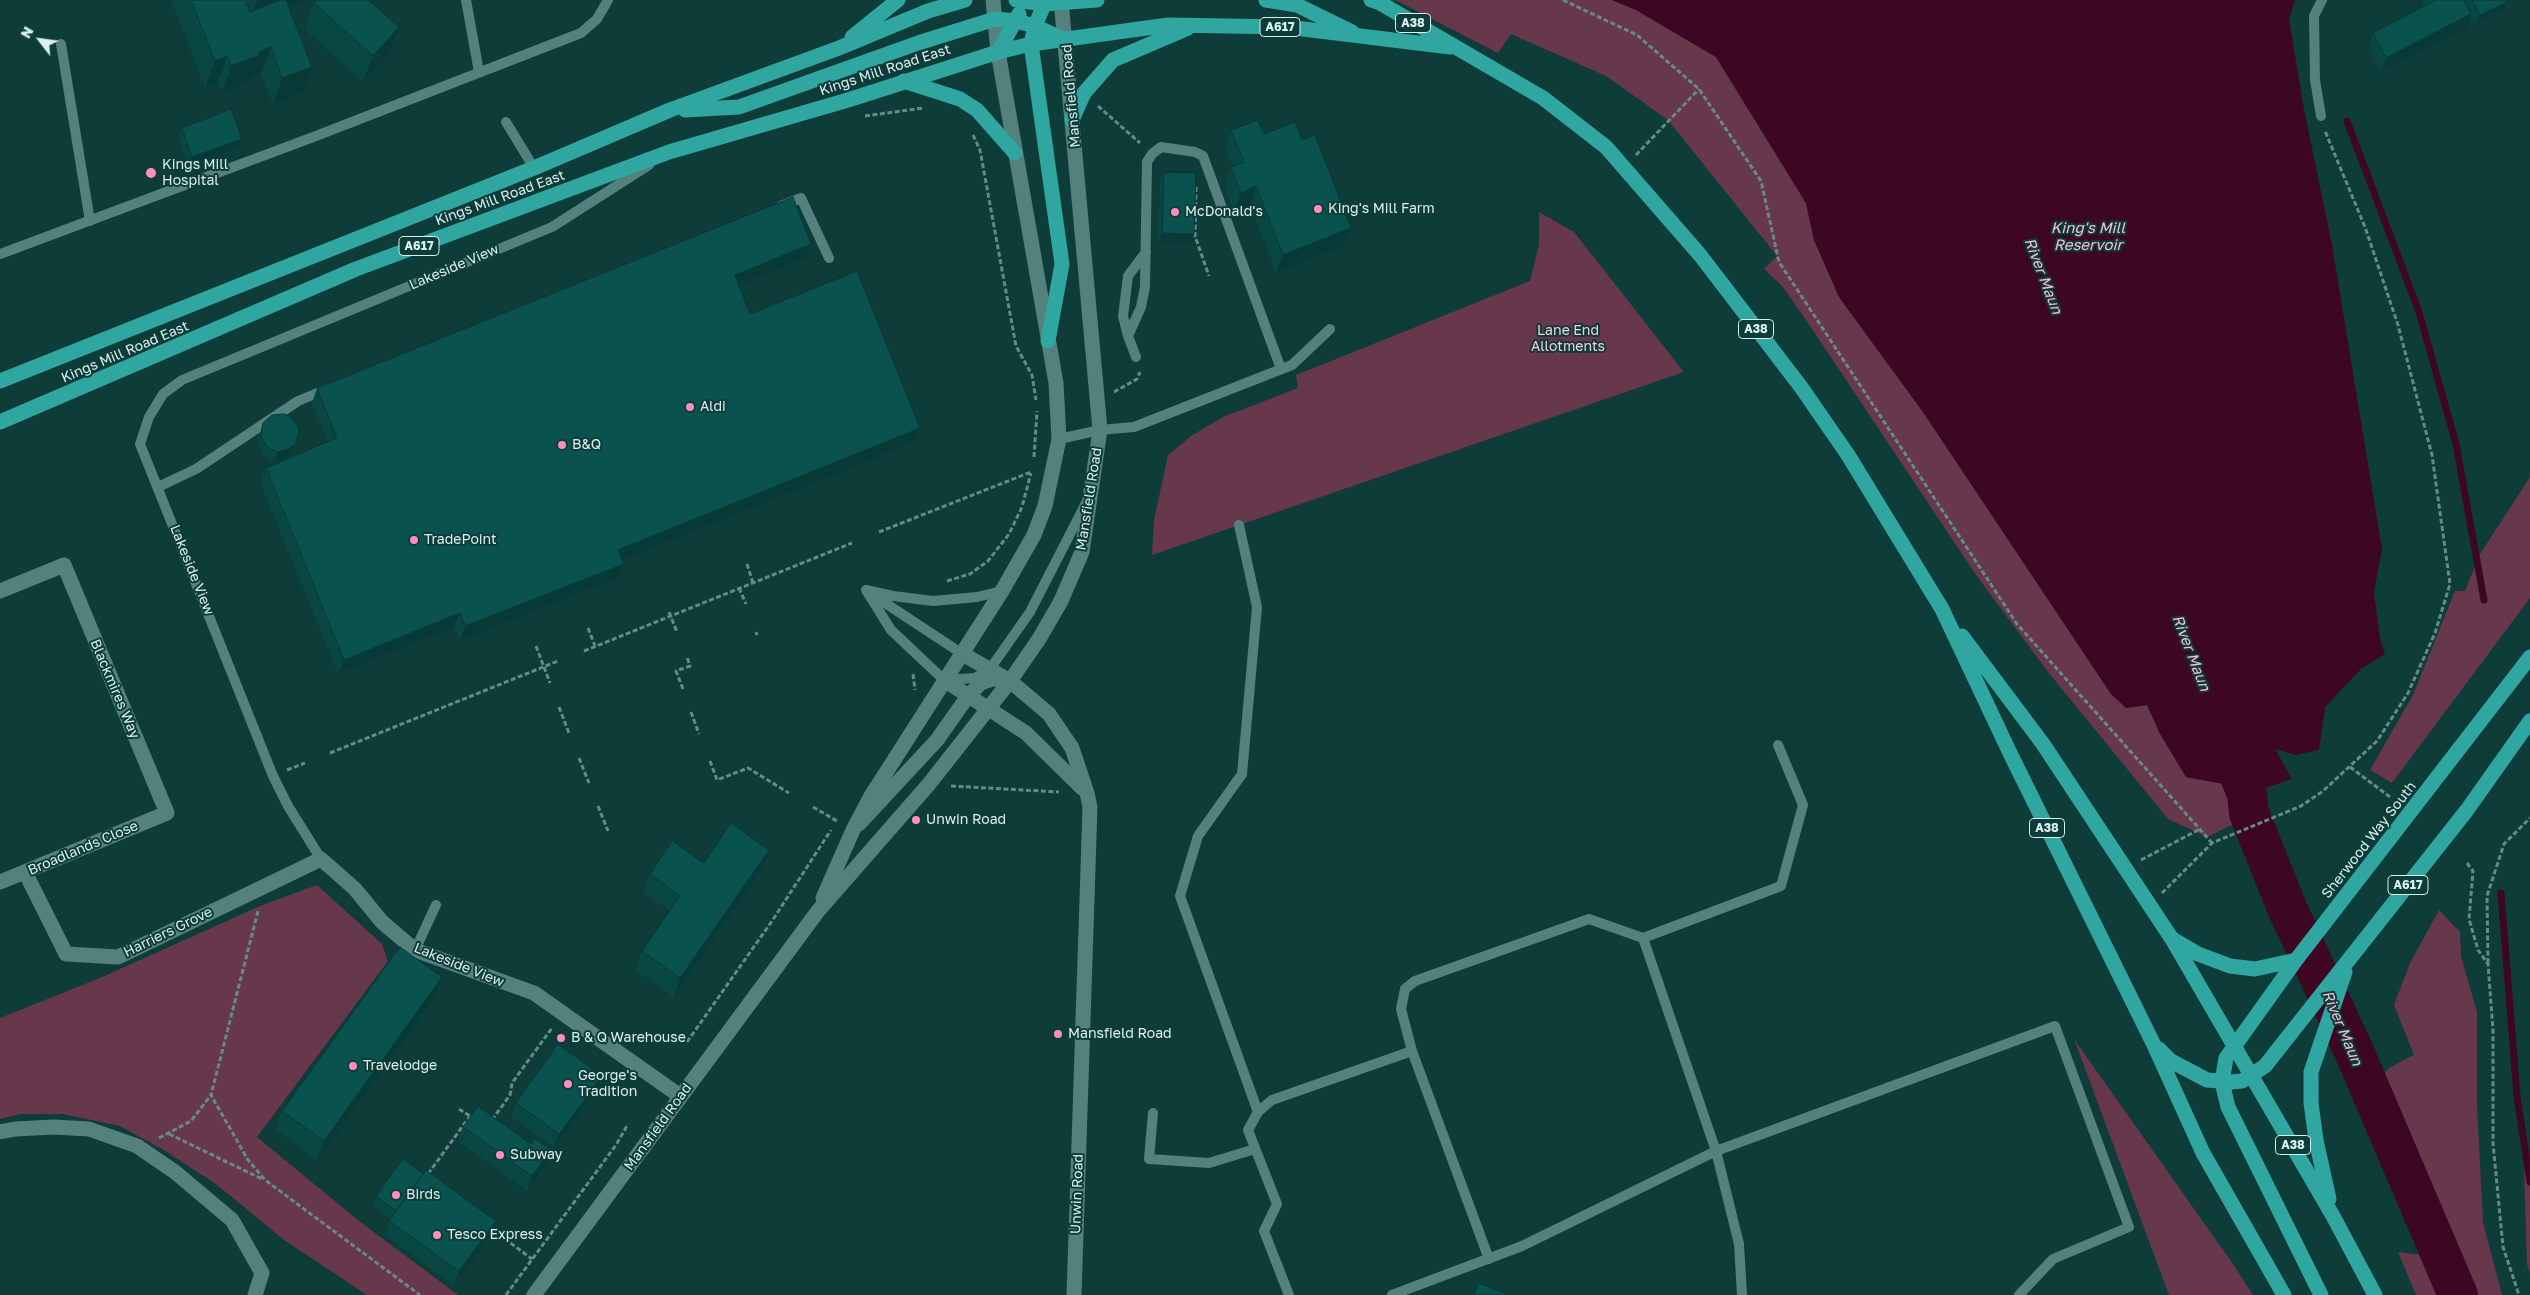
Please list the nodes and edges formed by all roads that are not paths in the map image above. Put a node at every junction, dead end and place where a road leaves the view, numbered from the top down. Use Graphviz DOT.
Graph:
graph roads {
  1 [pos="466,0"];
  2 [pos="608,0"];
  3 [pos="898,0"];
  4 [pos="965,0"];
  5 [pos="993,0"];
  6 [pos="1097,0"];
  7 [pos="1266,0"];
  8 [pos="1371,0"];
  9 [pos="2322,0"];
  10 [pos="1021,1"];
  11 [pos="1045,2"];
  12 [pos="1061,2"];
  13 [pos="995,20"];
  14 [pos="1016,21"];
  15 [pos="1194,25"];
  16 [pos="1035,26"];
  17 [pos="1365,38"];
  18 [pos="1065,40"];
  19 [pos="61,44"];
  20 [pos="1031,44"];
  21 [pos="839,48"];
  22 [pos="1454,48"];
  23 [pos="998,52"];
  24 [pos="479,72"];
  25 [pos="904,81"];
  26 [pos="670,110"];
  27 [pos="2321,116"];
  28 [pos="1072,120"];
  29 [pos="506,122"];
  30 [pos="669,152"];
  31 [pos="1015,153"];
  32 [pos="534,168"];
  33 [pos="775,208"];
  34 [pos="90,221"];
  35 [pos="1146,252"];
  36 [pos="0,254"];
  37 [pos="829,258"];
  38 [pos="1330,328"];
  39 [pos="1128,336"];
  40 [pos="1048,341"];
  41 [pos="1136,357"];
  42 [pos="1281,369"];
  43 [pos="0,381"];
  44 [pos="335,386"];
  45 [pos="0,422"];
  46 [pos="1100,430"];
  47 [pos="1059,439"];
  48 [pos="158,487"];
  49 [pos="1093,490"];
  50 [pos="1239,525"];
  51 [pos="866,590"];
  52 [pos="0,591"];
  53 [pos="1002,591"];
  54 [pos="1942,609"];
  55 [pos="961,653"];
  56 [pos="2530,657"];
  57 [pos="990,669"];
  58 [pos="944,680"];
  59 [pos="1010,681"];
  60 [pos="968,696"];
  61 [pos="988,709"];
  62 [pos="2530,722"];
  63 [pos="1778,745"];
  64 [pos="1087,793"];
  65 [pos="167,813"];
  66 [pos="853,830"];
  67 [pos="321,858"];
  68 [pos="25,872"];
  69 [pos="0,882"];
  70 [pos="436,906"];
  71 [pos="818,911"];
  72 [pos="1644,938"];
  73 [pos="2172,939"];
  74 [pos="415,950"];
  75 [pos="2349,960"];
  76 [pos="2282,971"];
  77 [pos="2235,1044"];
  78 [pos="2154,1045"];
  79 [pos="1412,1050"];
  80 [pos="2252,1075"];
  81 [pos="2222,1082"];
  82 [pos="680,1096"];
  83 [pos="1258,1112"];
  84 [pos="1153,1113"];
  85 [pos="0,1132"];
  86 [pos="1256,1149"];
  87 [pos="1716,1151"];
  88 [pos="2333,1216"];
  89 [pos="1489,1259"];
  90 [pos="255,1295"];
  91 [pos="534,1295"];
  92 [pos="1074,1295"];
  93 [pos="1289,1295"];
  94 [pos="1392,1295"];
  95 [pos="1742,1295"];
  96 [pos="2019,1295"];
  97 [pos="2284,1295"];
  98 [pos="2321,1295"];
  99 [pos="2375,1295"];
  1 -- 24 [label="lane"];
  2 -- 24 [label="lane"];
  3 -- 21 [label="highway"];
  4 -- 21 [label="highway, Kings Mill Road East / A617"];
  5 -- 13 [label="street, Mansfield Road"];
  6 -- 12 [label="highway"];
  7 -- 17 [label="highway"];
  8 -- 22 [label="highway, A38"];
  9 -- 27 [label="lane"];
  10 -- 11 [label="highway"];
  10 -- 14 [label="highway"];
  11 -- 12 [label="highway"];
  11 -- 16 [label="highway"];
  12 -- 18 [label="street, Mansfield Road"];
  13 -- 14 [label="highway"];
  13 -- 23 [label="street, Mansfield Road"];
  13 -- 26 [label="highway"];
  14 -- 16 [label="highway"];
  14 -- 23 [label="highway"];
  15 -- 17 [label="highway, A617"];
  15 -- 18 [label="highway, A617"];
  15 -- 28 [label="highway"];
  16 -- 18 [label="highway"];
  16 -- 20 [label="highway"];
  17 -- 22 [label="highway, A38"];
  18 -- 20 [label="highway, A617"];
  18 -- 28 [label="street, Mansfield Road"];
  19 -- 34 [label="lane"];
  20 -- 23 [label="highway, A617"];
  20 -- 40 [label="highway"];
  21 -- 26 [label="highway, Kings Mill Road East / A617"];
  22 -- 54 [label="highway, A38"];
  23 -- 25 [label="highway, Kings Mill Road East / A617"];
  23 -- 31 [label="street, Mansfield Road"];
  24 -- 34 [label="lane"];
  25 -- 30 [label="highway, Kings Mill Road East / A617"];
  25 -- 31 [label="highway"];
  26 -- 32 [label="highway, Kings Mill Road East / A617"];
  28 -- 46 [label="street, Mansfield Road"];
  29 -- 32 [label="lane"];
  30 -- 45 [label="highway, Kings Mill Road East / A617"];
  30 -- 48 [label="lane, Lakeside View"];
  31 -- 40 [label="street, Mansfield Road"];
  32 -- 43 [label="highway, Kings Mill Road East / A617"];
  33 -- 37 [label="lane"];
  34 -- 36 [label="lane"];
  35 -- 39 [label="lane"];
  35 -- 39 [label="lane"];
  35 -- 42 [label="lane"];
  38 -- 42 [label="lane"];
  39 -- 41 [label="lane"];
  40 -- 47 [label="street, Mansfield Road"];
  42 -- 46 [label="lane"];
  44 -- 48 [label="lane"];
  46 -- 47 [label="lane"];
  46 -- 49 [label="street, Mansfield Road"];
  47 -- 53 [label="street, Mansfield Road"];
  48 -- 67 [label="lane, Lakeside View"];
  49 -- 57 [label="lane"];
  49 -- 59 [label="street, Mansfield Road"];
  50 -- 83 [label="lane"];
  51 -- 53 [label="lane"];
  51 -- 55 [label="lane"];
  51 -- 58 [label="lane"];
  52 -- 65 [label="street, Blackmires Way"];
  53 -- 55 [label="street, Mansfield Road"];
  54 -- 73 [label="highway, A38"];
  54 -- 78 [label="highway, A38"];
  55 -- 57 [label="street, Unwin Road"];
  55 -- 58 [label="street, Mansfield Road"];
  56 -- 76 [label="highway, Sherwood Way South / A617"];
  57 -- 58 [label="lane"];
  57 -- 59 [label="street, Unwin Road"];
  58 -- 60 [label="street"];
  58 -- 66 [label="street, Mansfield Road"];
  59 -- 60 [label="street"];
  59 -- 61 [label="street, Mansfield Road"];
  59 -- 64 [label="street, Unwin Road"];
  60 -- 61 [label="street"];
  60 -- 66 [label="street"];
  61 -- 64 [label="street"];
  61 -- 71 [label="street, Mansfield Road"];
  62 -- 75 [label="highway, A617"];
  63 -- 72 [label="lane"];
  64 -- 92 [label="street, Unwin Road"];
  65 -- 68 [label="street, Broadlands Close"];
  66 -- 71 [label="street, Mansfield Road"];
  67 -- 68 [label="street, Harriers Grove"];
  67 -- 74 [label="street, Lakeside View"];
  68 -- 69 [label="street, Broadlands Close"];
  70 -- 74 [label="lane"];
  71 -- 82 [label="street, Mansfield Road"];
  72 -- 79 [label="lane"];
  72 -- 87 [label="lane"];
  73 -- 76 [label="highway"];
  73 -- 77 [label="highway, A38"];
  74 -- 82 [label="street, Lakeside View"];
  75 -- 80 [label="highway, A617"];
  75 -- 88 [label="highway, A617"];
  76 -- 77 [label="highway"];
  77 -- 80 [label="highway, A38"];
  77 -- 81 [label="highway"];
  78 -- 81 [label="highway, A617"];
  78 -- 97 [label="highway, A38"];
  79 -- 83 [label="lane"];
  79 -- 89 [label="lane"];
  80 -- 81 [label="highway, A617"];
  80 -- 88 [label="highway, A38"];
  81 -- 98 [label="highway"];
  82 -- 91 [label="street, Mansfield Road"];
  83 -- 86 [label="lane"];
  84 -- 86 [label="lane"];
  85 -- 90 [label="street"];
  86 -- 93 [label="lane"];
  87 -- 89 [label="lane"];
  87 -- 95 [label="lane"];
  87 -- 96 [label="lane"];
  88 -- 99 [label="highway, A38"];
  89 -- 94 [label="lane"];
}
